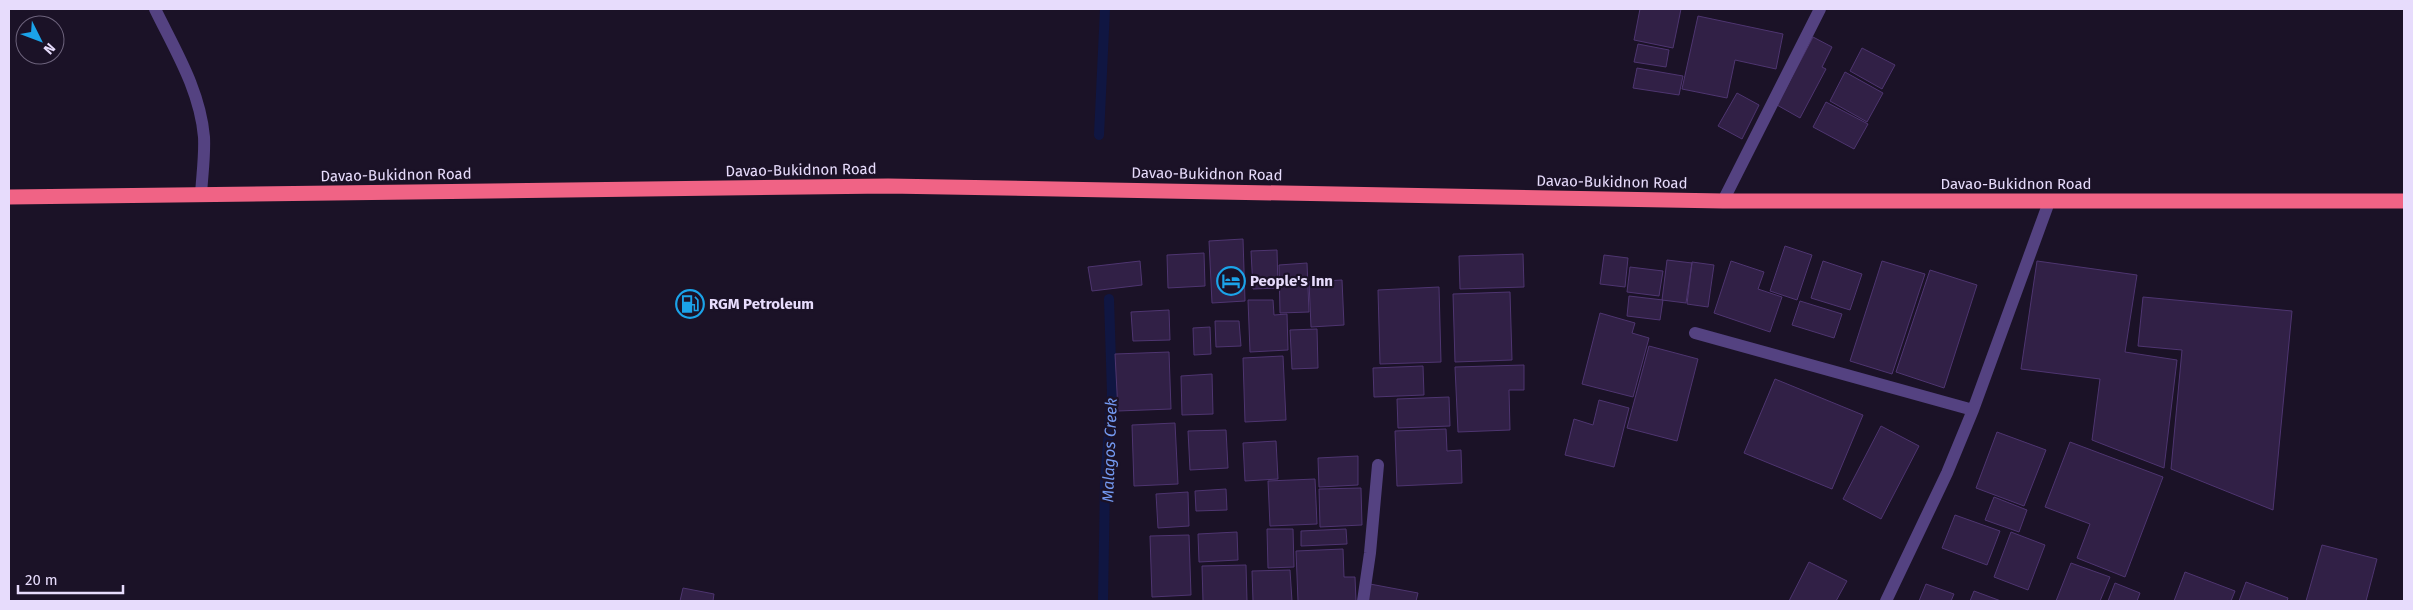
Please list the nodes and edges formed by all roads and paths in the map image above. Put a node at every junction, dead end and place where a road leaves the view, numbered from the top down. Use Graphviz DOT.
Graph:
graph roads {
  1 [pos="155,9"];
  2 [pos="1820,9"];
  3 [pos="200,195"];
  4 [pos="9,197"];
  5 [pos="2404,201"];
  6 [pos="1723,202"];
  7 [pos="2049,202"];
  8 [pos="1694,333"];
  9 [pos="1974,410"];
  10 [pos="1378,465"];
  11 [pos="1363,601"];
  12 [pos="1886,601"];
  1 -- 3 [label="street"];
  2 -- 6 [label="street"];
  3 -- 4 [label="highway, Davao-Bukidnon Road"];
  3 -- 6 [label="highway, Davao-Bukidnon Road"];
  5 -- 7 [label="highway, Davao-Bukidnon Road"];
  6 -- 7 [label="highway, Davao-Bukidnon Road"];
  7 -- 9 [label="street"];
  8 -- 9 [label="street"];
  9 -- 12 [label="street"];
  10 -- 11 [label="street"];
}
